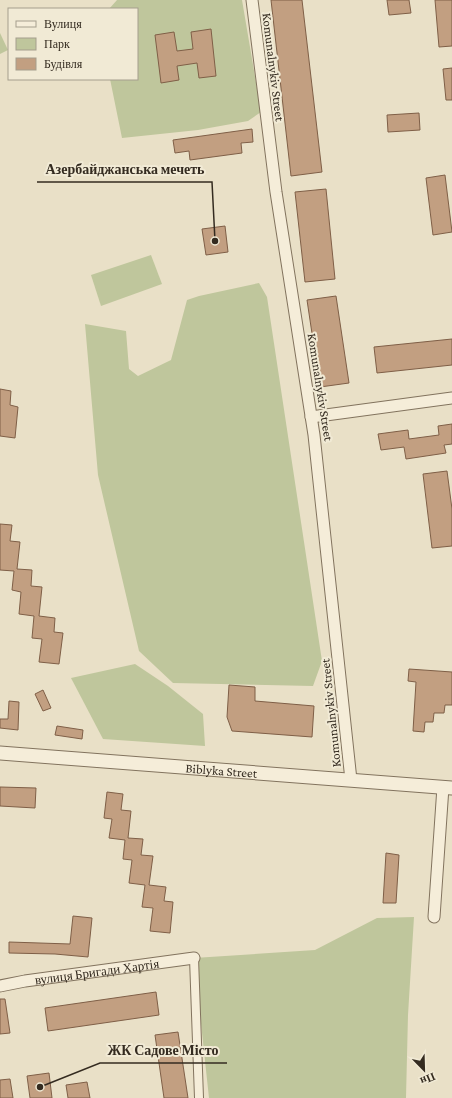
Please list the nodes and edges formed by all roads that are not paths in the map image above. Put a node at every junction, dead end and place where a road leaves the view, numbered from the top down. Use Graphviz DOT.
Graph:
graph roads {
  1 [pos="252,0"];
  2 [pos="452,398"];
  3 [pos="312,417"];
  4 [pos="0,754"];
  5 [pos="351,780"];
  6 [pos="448,788"];
  7 [pos="434,917"];
  8 [pos="194,958"];
  9 [pos="0,986"];
  10 [pos="199,1098"];
  1 -- 3 [label="street, Komunalnykiv Street"];
  2 -- 3 [label="street"];
  3 -- 5 [label="street, Komunalnykiv Street"];
  4 -- 5 [label="street, Biblyka Street"];
  5 -- 6 [label="street, Biblyka Street"];
  6 -- 7 [label="street"];
  8 -- 9 [label="street, вулиця Бригади Хартія"];
  8 -- 10 [label="street"];
}
